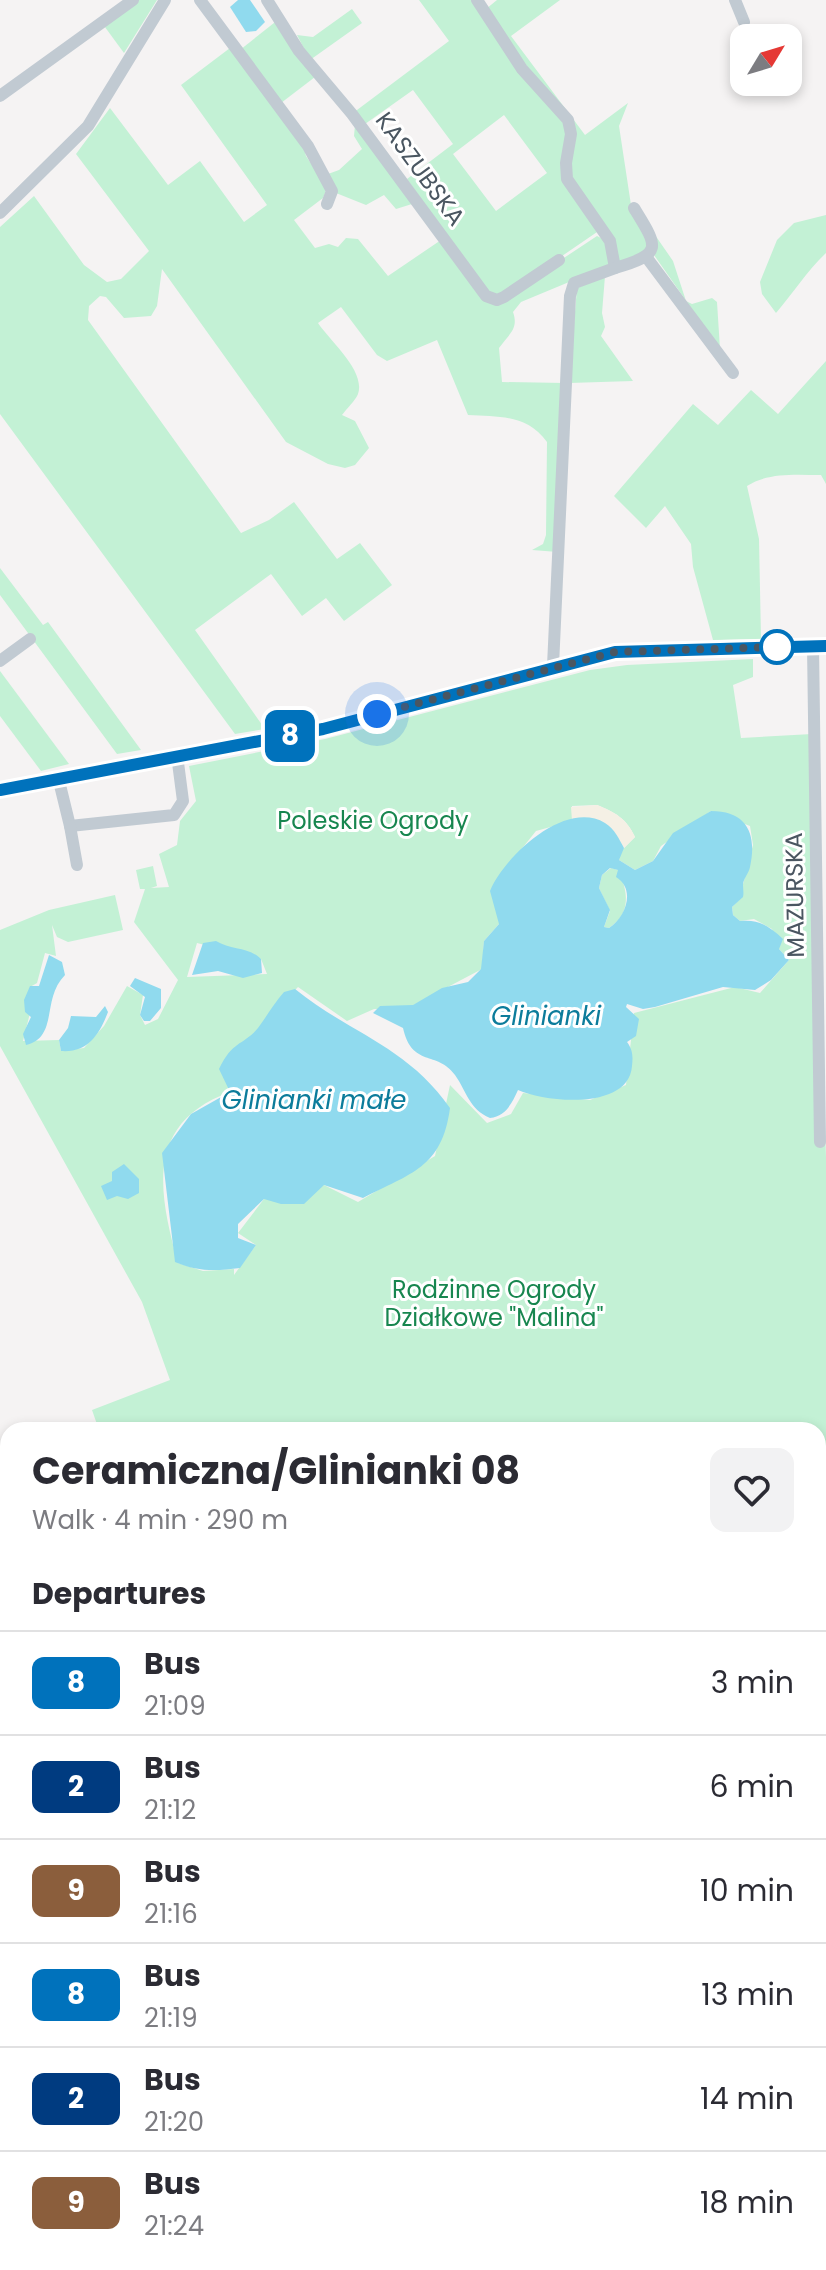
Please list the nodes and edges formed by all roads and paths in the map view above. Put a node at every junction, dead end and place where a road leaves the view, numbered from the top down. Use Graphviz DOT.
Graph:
graph roads {
  1 [pos="133,0"];
  2 [pos="165,0"];
  3 [pos="200,0"];
  4 [pos="267,0"];
  5 [pos="477,0"];
  6 [pos="735,0"];
  7 [pos="744,22"];
  8 [pos="0,96"];
  9 [pos="327,204"];
  10 [pos="634,208"];
  11 [pos="0,213"];
  12 [pos="647,258"];
  13 [pos="559,260"];
  14 [pos="615,268"];
  15 [pos="733,373"];
  16 [pos="30,639"];
  17 [pos="819,646"];
  18 [pos="0,661"];
  19 [pos="553,666"];
  20 [pos="177,755"];
  21 [pos="58,777"];
  22 [pos="0,790"];
  23 [pos="70,826"];
  24 [pos="77,865"];
  25 [pos="820,1142"];
  1 -- 8 [label="street"];
  2 -- 11 [label="street"];
  3 -- 9 [label="street"];
  4 -- 13 [label="street, KASZUBSKA"];
  5 -- 14 [label="street"];
  6 -- 7 [label="street"];
  10 -- 12 [label="street"];
  12 -- 14 [label="street"];
  12 -- 15 [label="street"];
  14 -- 19 [label="street"];
  16 -- 18 [label="street"];
  17 -- 19 [label="street"];
  17 -- 25 [label="street, MAZURSKA"];
  19 -- 20 [label="street"];
  20 -- 21 [label="street"];
  20 -- 23 [label="street"];
  21 -- 22 [label="street"];
  21 -- 23 [label="street"];
  23 -- 24 [label="street"];
}
